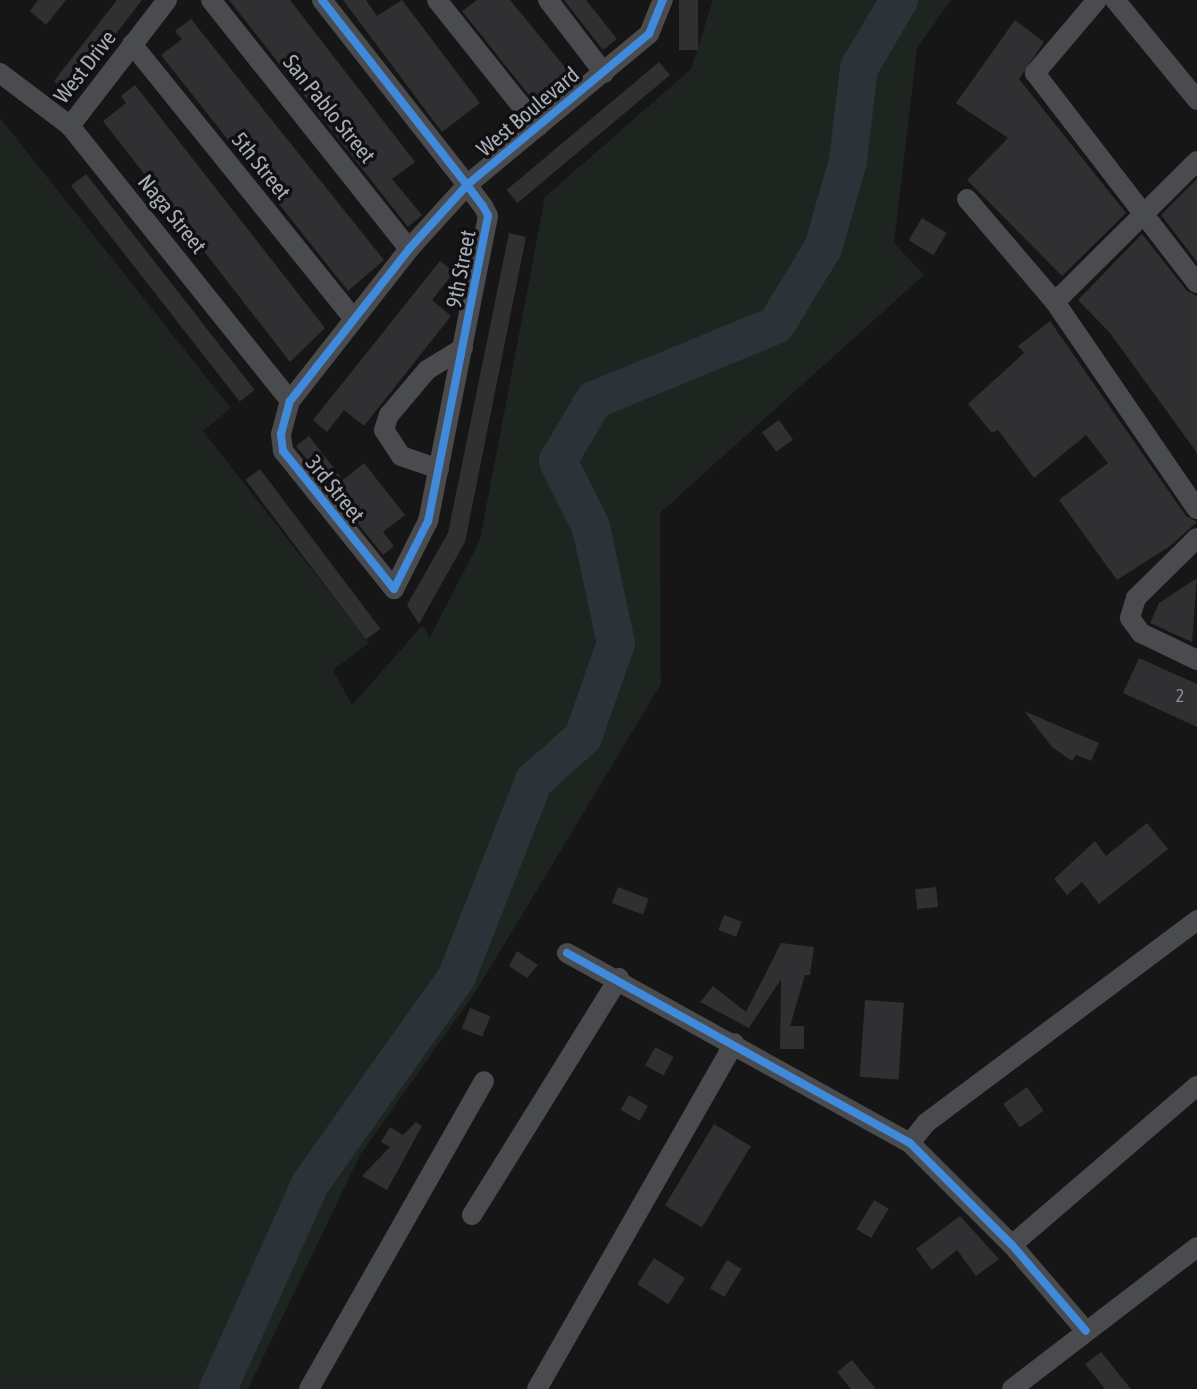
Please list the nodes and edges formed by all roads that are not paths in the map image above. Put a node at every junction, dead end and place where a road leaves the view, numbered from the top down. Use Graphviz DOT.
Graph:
graph roads {
  1 [pos="167,0"];
  2 [pos="211,0"];
  3 [pos="322,0"];
  4 [pos="437,0"];
  5 [pos="548,0"];
  6 [pos="663,0"];
  7 [pos="1097,0"];
  8 [pos="1115,0"];
  9 [pos="132,44"];
  10 [pos="0,73"];
  11 [pos="604,73"];
  12 [pos="1197,100"];
  13 [pos="70,126"];
  14 [pos="538,127"];
  15 [pos="1197,161"];
  16 [pos="467,185"];
  17 [pos="967,199"];
  18 [pos="1144,214"];
  19 [pos="409,249"];
  20 [pos="1197,283"];
  21 [pos="1055,302"];
  22 [pos="353,318"];
  23 [pos="463,348"];
  24 [pos="290,401"];
  25 [pos="439,469"];
  26 [pos="1197,509"];
  27 [pos="1197,538"];
  28 [pos="394,589"];
  29 [pos="1197,660"];
  30 [pos="1197,920"];
  31 [pos="567,953"];
  32 [pos="619,978"];
  33 [pos="734,1043"];
  34 [pos="484,1081"];
  35 [pos="1197,1086"];
  36 [pos="910,1143"];
  37 [pos="472,1215"];
  38 [pos="1012,1245"];
  39 [pos="1197,1247"];
  40 [pos="1086,1331"];
  41 [pos="309,1389"];
  42 [pos="537,1389"];
  43 [pos="1012,1389"];
  1 -- 9 [label="street, West Drive"];
  2 -- 19 [label="street, San Pablo Street"];
  3 -- 16 [label="street, 9th Street"];
  4 -- 14 [label="street"];
  5 -- 11 [label="street"];
  6 -- 11 [label="street, West Boulevard"];
  7 -- 18 [label="street"];
  8 -- 12 [label="street"];
  9 -- 13 [label="street, West Drive"];
  9 -- 22 [label="street, 5th Street"];
  10 -- 13 [label="street, Naga Street"];
  11 -- 14 [label="street, West Boulevard"];
  13 -- 24 [label="street, Naga Street"];
  14 -- 16 [label="street, West Boulevard"];
  15 -- 18 [label="street"];
  16 -- 19 [label="street, West Boulevard"];
  16 -- 23 [label="street, 9th Street"];
  17 -- 21 [label="street"];
  18 -- 20 [label="street"];
  18 -- 21 [label="street"];
  19 -- 22 [label="street, West Boulevard"];
  21 -- 26 [label="street"];
  22 -- 24 [label="street, West Boulevard"];
  23 -- 25 [label="street, 9th Street"];
  23 -- 25 [label="street"];
  24 -- 28 [label="street, 3rd Street"];
  25 -- 28 [label="street, 9th Street"];
  27 -- 29 [label="street"];
  30 -- 36 [label="street"];
  31 -- 32 [label="street"];
  32 -- 33 [label="street"];
  32 -- 37 [label="street"];
  33 -- 36 [label="street"];
  33 -- 42 [label="street"];
  34 -- 41 [label="street"];
  35 -- 38 [label="street"];
  36 -- 38 [label="street"];
  38 -- 40 [label="street"];
  39 -- 40 [label="street"];
  40 -- 43 [label="street"];
}
